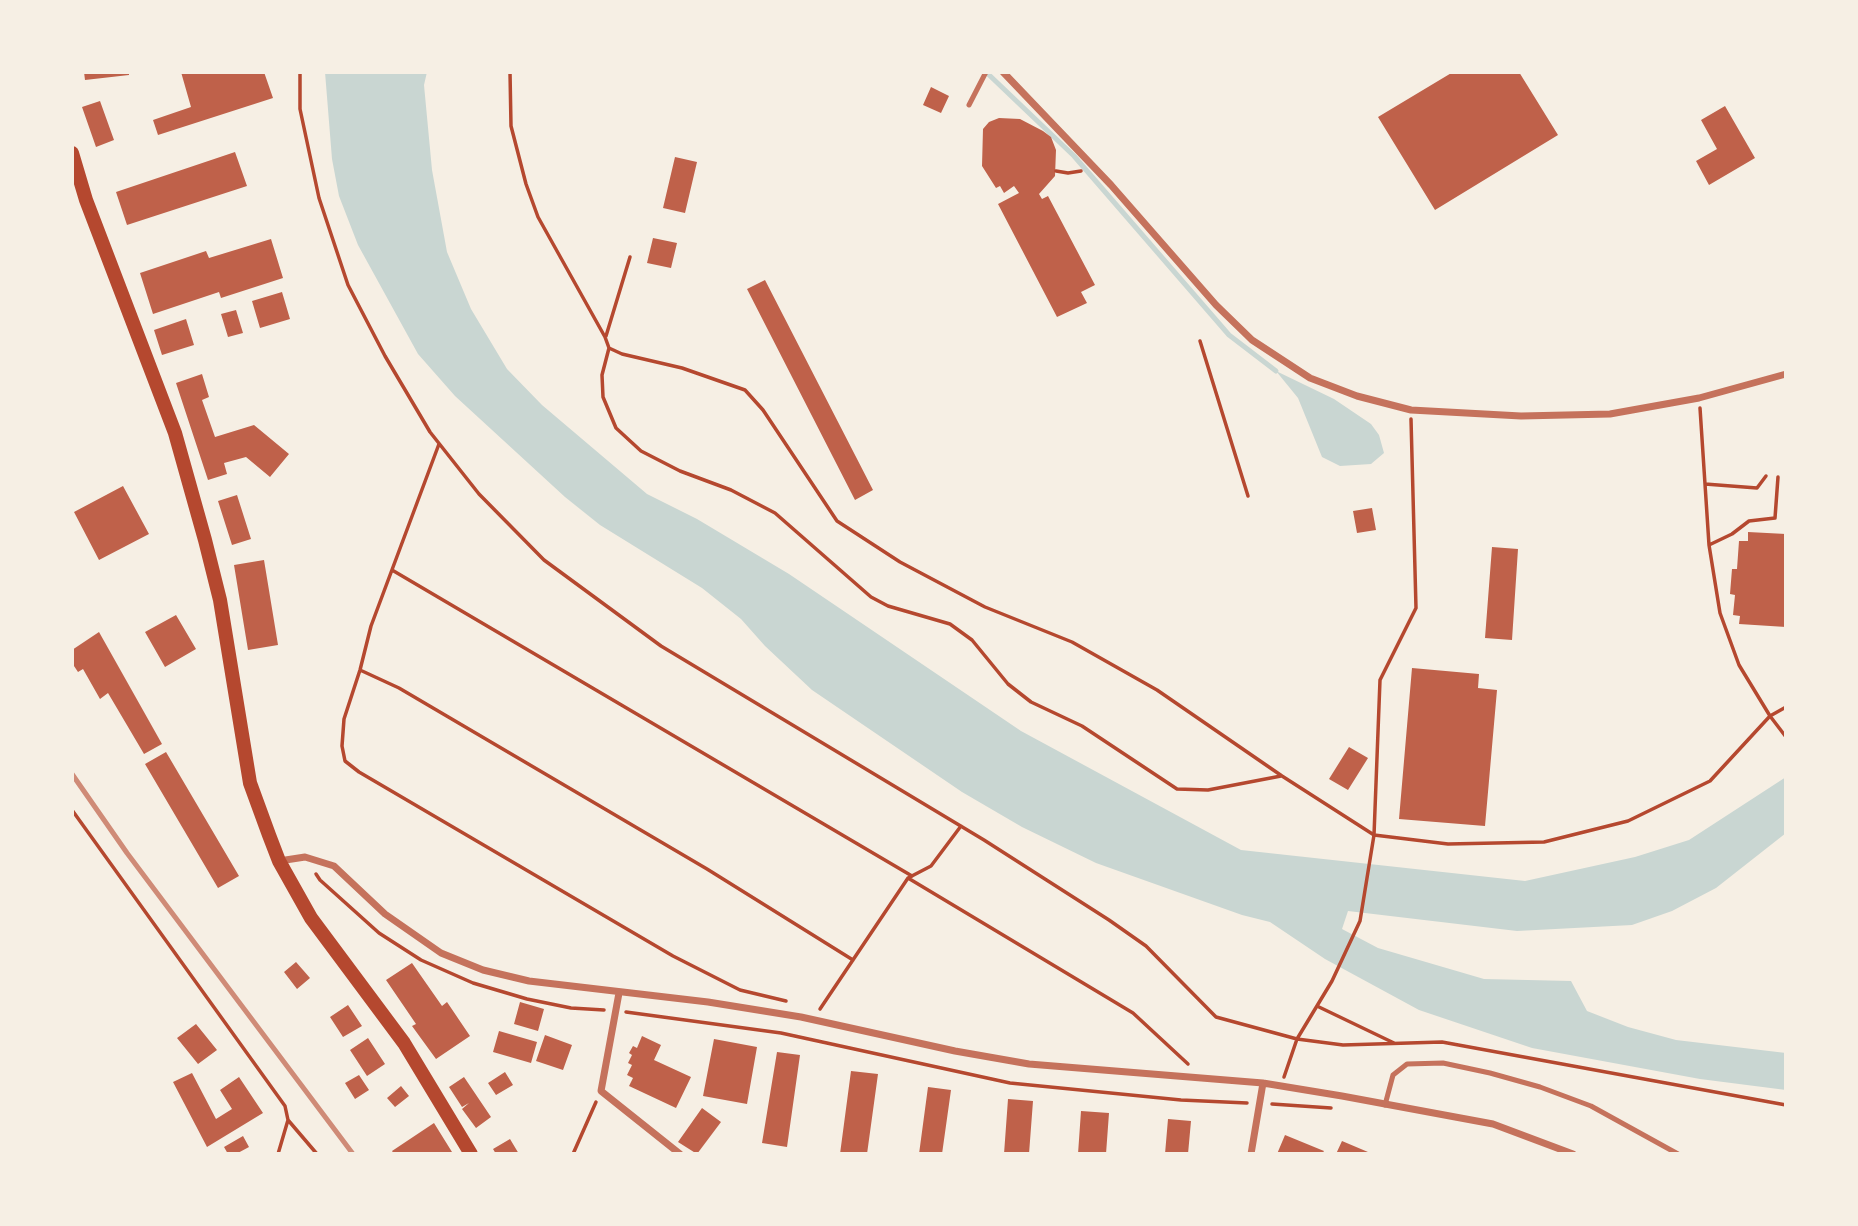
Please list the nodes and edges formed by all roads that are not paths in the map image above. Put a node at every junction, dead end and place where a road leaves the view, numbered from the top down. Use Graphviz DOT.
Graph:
graph roads {
  1 [pos="986,72"];
  2 [pos="1003,72"];
  3 [pos="969,105"];
  4 [pos="72,153"];
  5 [pos="1786,374"];
  6 [pos="279,861"];
  7 [pos="619,993"];
  8 [pos="1263,1083"];
  9 [pos="1385,1105"];
  10 [pos="471,1154"];
  11 [pos="680,1154"];
  12 [pos="1251,1154"];
  13 [pos="1573,1154"];
  14 [pos="1678,1154"];
  1 -- 3 [label="lane"];
  2 -- 5 [label="street"];
  4 -- 6 [label="main road"];
  6 -- 7 [label="street"];
  6 -- 10 [label="main road"];
  7 -- 8 [label="street"];
  7 -- 11 [label="street"];
  8 -- 9 [label="street"];
  8 -- 12 [label="street"];
  9 -- 13 [label="street"];
  9 -- 14 [label="lane"];
}
